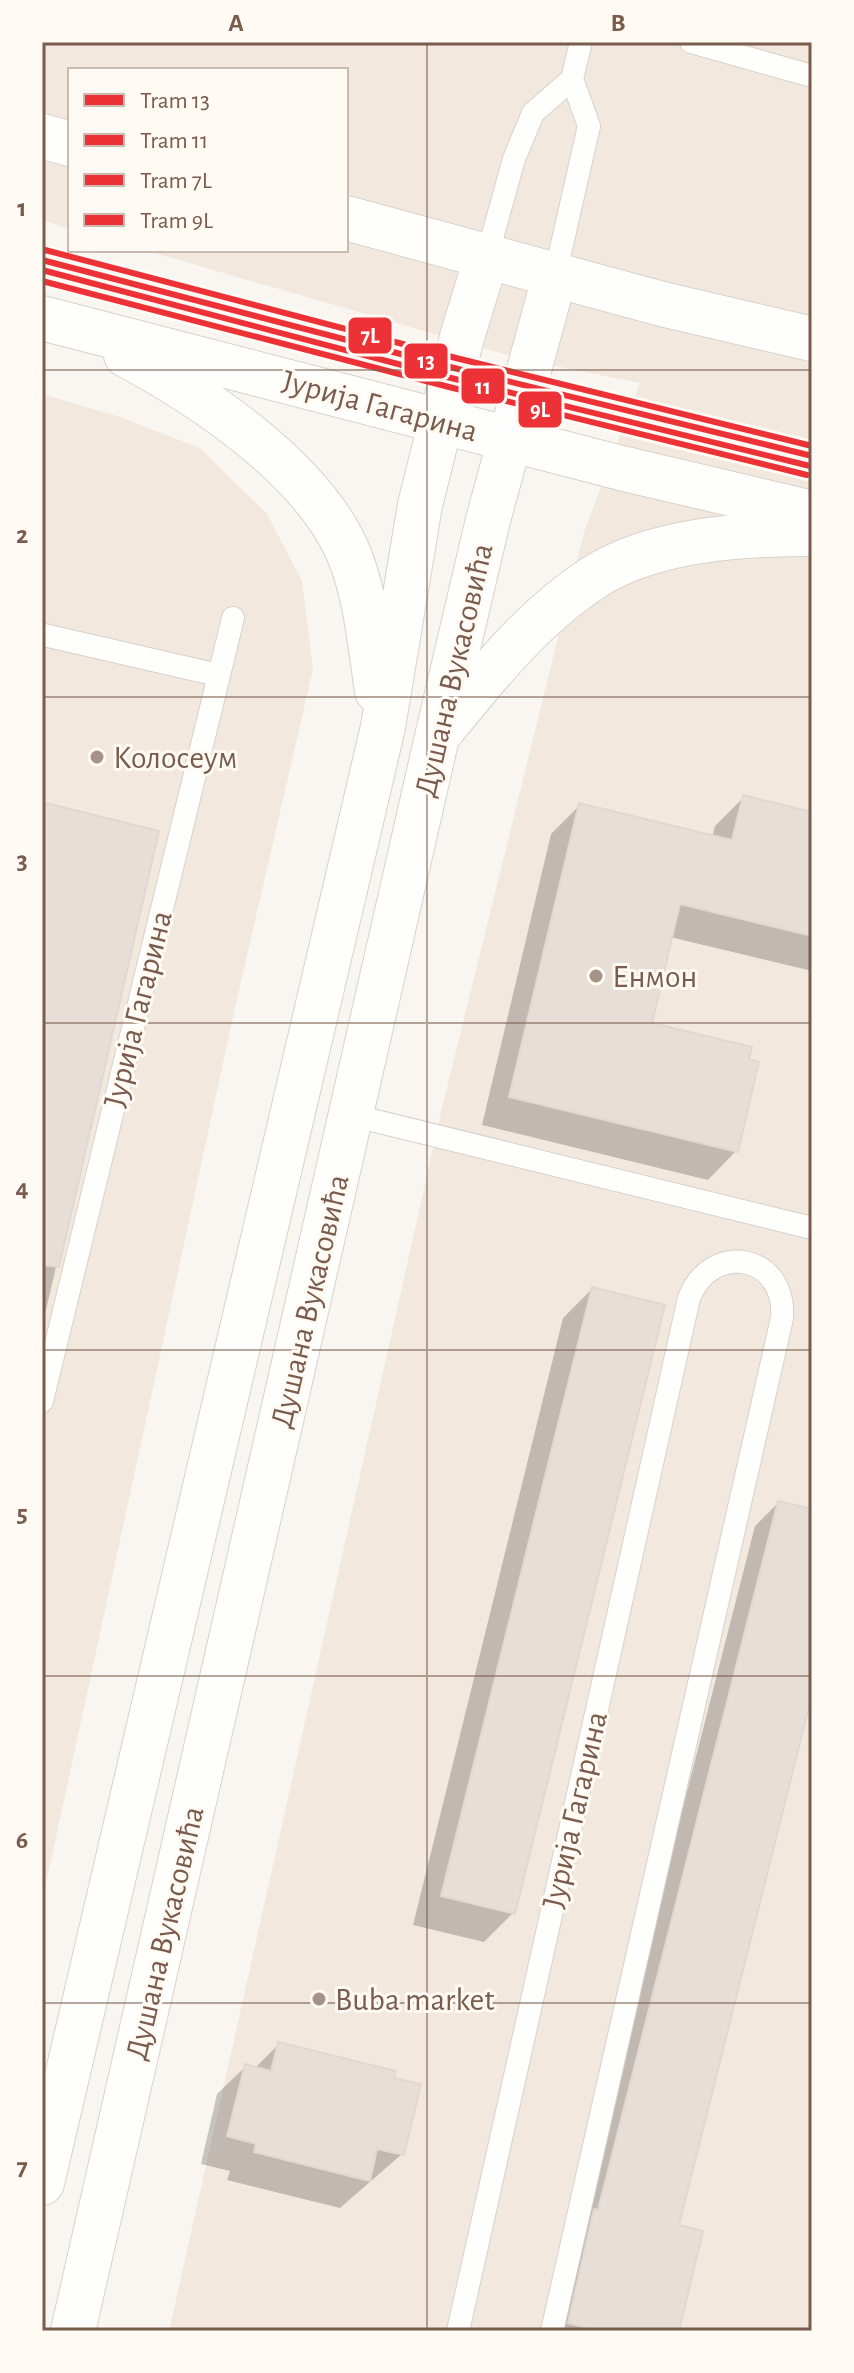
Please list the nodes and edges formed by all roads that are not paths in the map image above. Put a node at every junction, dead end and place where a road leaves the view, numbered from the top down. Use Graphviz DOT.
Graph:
graph roads {
  1 [pos="581,42"];
  2 [pos="691,42"];
  3 [pos="812,76"];
  4 [pos="572,79"];
  5 [pos="42,136"];
  6 [pos="68,143"];
  7 [pos="348,219"];
  8 [pos="487,256"];
  9 [pos="555,275"];
  10 [pos="54,321"];
  11 [pos="812,339"];
  12 [pos="440,421"];
  13 [pos="511,439"];
  14 [pos="812,513"];
  15 [pos="812,534"];
  16 [pos="233,618"];
  17 [pos="44,635"];
  18 [pos="218,675"];
  19 [pos="383,727"];
  20 [pos="437,737"];
  21 [pos="351,1115"];
  22 [pos="812,1228"];
  23 [pos="42,1401"];
  24 [pos="42,2183"];
  25 [pos="73,2331"];
  26 [pos="458,2331"];
  27 [pos="552,2331"];
  1 -- 4 [label="lane"];
  2 -- 3 [label="lane"];
  4 -- 8 [label="lane"];
  4 -- 9 [label="lane"];
  5 -- 6 [label="street"];
  7 -- 8 [label="street"];
  8 -- 9 [label="street"];
  8 -- 12 [label="street, Душана Вукасовића"];
  9 -- 11 [label="street"];
  9 -- 13 [label="street, Душана Вукасовића"];
  10 -- 12 [label="street, Јурија Гагарина"];
  10 -- 19 [label="street"];
  12 -- 13 [label="street, Јурија Гагарина"];
  12 -- 19 [label="street, Душана Вукасовића"];
  13 -- 14 [label="street, Јурија Гагарина"];
  13 -- 20 [label="street, Душана Вукасовића"];
  15 -- 20 [label="street"];
  16 -- 18 [label="lane, Јурија Гагарина"];
  17 -- 18 [label="lane"];
  18 -- 23 [label="lane, Јурија Гагарина"];
  19 -- 24 [label="street, Душана Вукасовића"];
  20 -- 21 [label="street, Душана Вукасовића"];
  21 -- 22 [label="lane"];
  21 -- 25 [label="street, Душана Вукасовића"];
  26 -- 27 [label="lane, Јурија Гагарина"];
}
